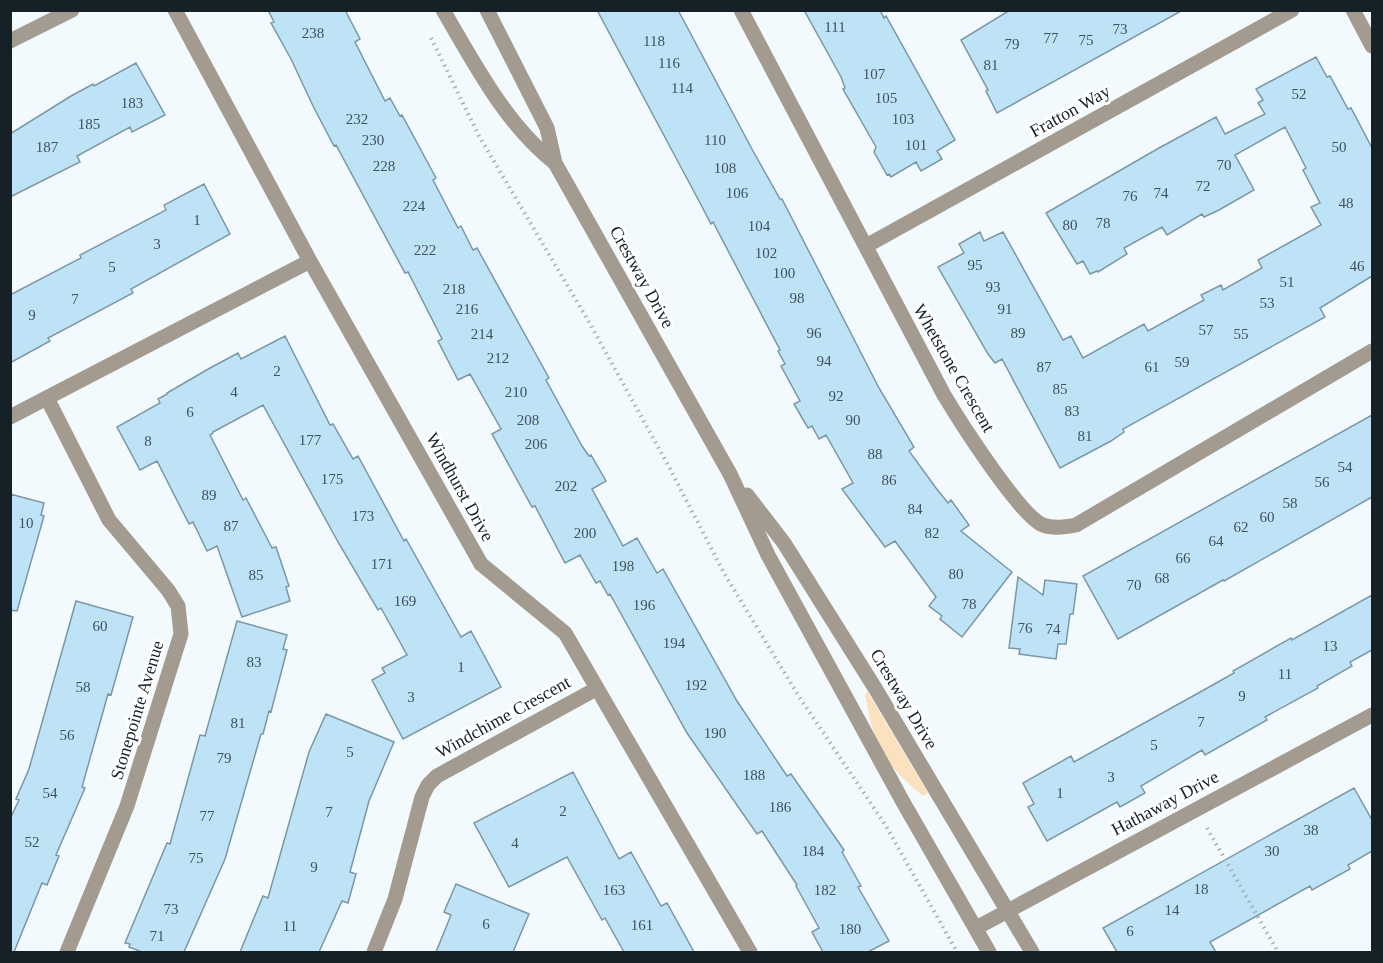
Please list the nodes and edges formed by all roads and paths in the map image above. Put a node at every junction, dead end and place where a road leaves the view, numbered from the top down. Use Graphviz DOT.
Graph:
graph roads {
  1 [pos="72,10"];
  2 [pos="175,10"];
  3 [pos="442,10"];
  4 [pos="487,10"];
  5 [pos="741,10"];
  6 [pos="1292,10"];
  7 [pos="1353,10"];
  8 [pos="428,31"];
  9 [pos="10,41"];
  10 [pos="1372,46"];
  11 [pos="555,163"];
  12 [pos="866,246"];
  13 [pos="310,261"];
  14 [pos="1372,351"];
  15 [pos="47,398"];
  16 [pos="10,417"];
  17 [pos="730,474"];
  18 [pos="596,689"];
  19 [pos="1372,714"];
  20 [pos="1197,809"];
  21 [pos="1008,909"];
  22 [pos="976,927"];
  23 [pos="67,952"];
  24 [pos="374,952"];
  25 [pos="750,952"];
  26 [pos="957,952"];
  27 [pos="989,952"];
  28 [pos="1032,952"];
  29 [pos="1278,952"];
  1 -- 9 [label="street"];
  2 -- 13 [label="street, Windhurst Drive"];
  3 -- 11 [label="street, Crestway Drive"];
  4 -- 11 [label="street, Crestway Drive"];
  5 -- 12 [label="street, Whetstone Crescent"];
  6 -- 12 [label="street, Fratton Way"];
  7 -- 10 [label="street"];
  8 -- 26 [label="path"];
  11 -- 17 [label="street, Crestway Drive"];
  12 -- 14 [label="street, Whetstone Crescent"];
  13 -- 15 [label="street"];
  13 -- 18 [label="street, Windhurst Drive"];
  15 -- 16 [label="street"];
  15 -- 23 [label="street, Stonepointe Avenue"];
  17 -- 21 [label="street, Crestway Drive"];
  17 -- 22 [label="street, Crestway Drive"];
  18 -- 24 [label="street, Windchime Crescent"];
  18 -- 25 [label="street, Windhurst Drive"];
  19 -- 20 [label="street, Hathaway Drive"];
  20 -- 21 [label="street, Hathaway Drive"];
  20 -- 29 [label="path"];
  21 -- 22 [label="street, Hathaway Drive"];
  21 -- 28 [label="street, Crestway Drive"];
  22 -- 27 [label="street, Crestway Drive"];
}
